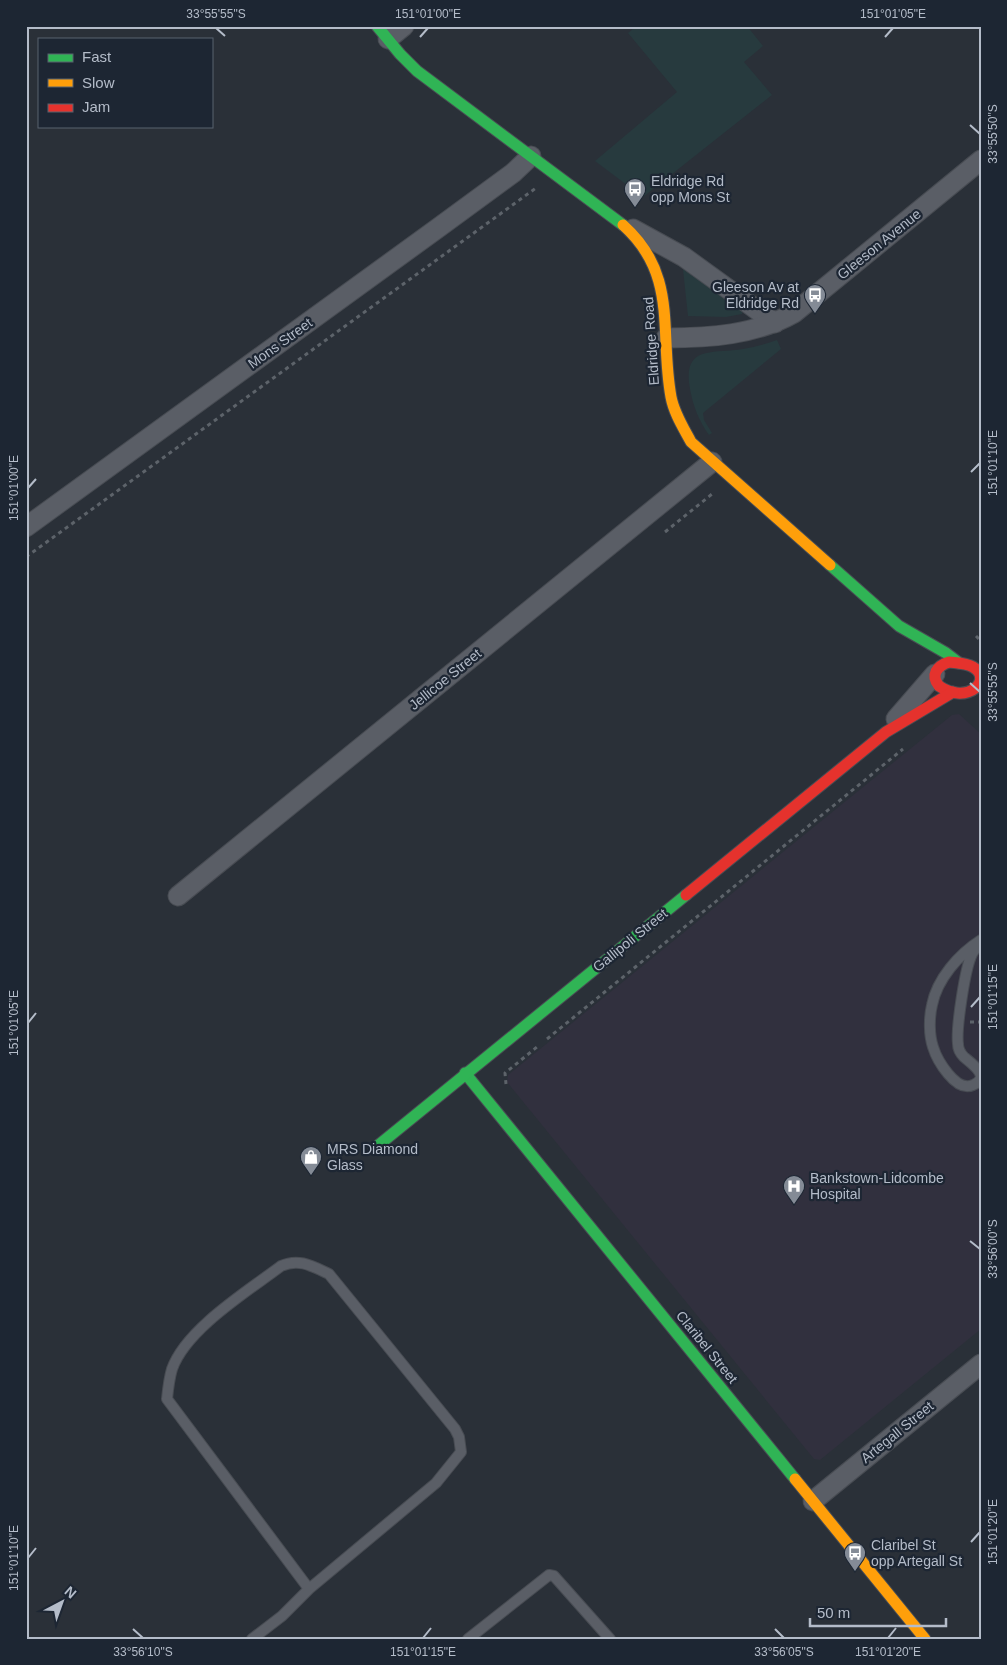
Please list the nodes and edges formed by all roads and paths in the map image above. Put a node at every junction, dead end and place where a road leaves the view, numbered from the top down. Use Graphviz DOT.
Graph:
graph roads {
  1 [pos="404,26"];
  2 [pos="383,33"];
  3 [pos="531,156"];
  4 [pos="981,160"];
  5 [pos="536,188"];
  6 [pos="619,222"];
  7 [pos="775,324"];
  8 [pos="666,338"];
  9 [pos="712,462"];
  10 [pos="712,494"];
  11 [pos="26,527"];
  12 [pos="665,532"];
  13 [pos="26,557"];
  14 [pos="899,626"];
  15 [pos="976,636"];
  16 [pos="981,641"];
  17 [pos="917,648"];
  18 [pos="981,654"];
  19 [pos="961,663"];
  20 [pos="933,670"];
  21 [pos="980,679"];
  22 [pos="955,692"];
  23 [pos="970,702"];
  24 [pos="886,732"];
  25 [pos="904,749"];
  26 [pos="178,896"];
  27 [pos="981,941"];
  28 [pos="545,1041"];
  29 [pos="538,1047"];
  30 [pos="465,1073"];
  31 [pos="506,1084"];
  32 [pos="375,1148"];
  33 [pos="981,1364"];
  34 [pos="813,1501"];
  35 [pos="309,1588"];
  36 [pos="252,1639"];
  37 [pos="468,1639"];
  38 [pos="610,1639"];
  39 [pos="925,1639"];
  1 -- 2 [label="street"];
  2 -- 3 [label="street, Eldridge Road"];
  3 -- 6 [label="street, Eldridge Road"];
  3 -- 11 [label="street, Mons Street"];
  4 -- 7 [label="street, Gleeson Avenue"];
  5 -- 13 [label="path"];
  6 -- 7 [label="street"];
  6 -- 8 [label="street, Eldridge Road"];
  7 -- 8 [label="street, Gleeson Avenue"];
  8 -- 9 [label="street, Eldridge Road"];
  9 -- 14 [label="street, Eldridge Road"];
  9 -- 26 [label="street, Jellicoe Street"];
  10 -- 12 [label="path"];
  14 -- 17 [label="street, Eldridge Road"];
  14 -- 19 [label="street, Eldridge Road"];
  15 -- 16 [label="path"];
  18 -- 19 [label="street"];
  19 -- 20 [label="street"];
  19 -- 21 [label="street"];
  20 -- 22 [label="street"];
  20 -- 24 [label="street, Gallipoli Street"];
  21 -- 22 [label="street"];
  22 -- 23 [label="street"];
  22 -- 24 [label="street, Gallipoli Street"];
  24 -- 30 [label="street, Gallipoli Street"];
  25 -- 28 [label="path, Gallipoli Street"];
  27 -- 27 [label="lane"];
  29 -- 31 [label="path"];
  30 -- 32 [label="street, Gallipoli Street"];
  30 -- 34 [label="street, Claribel Street"];
  33 -- 34 [label="street, Artegall Street"];
  34 -- 39 [label="street, Claribel Street"];
  35 -- 35 [label="lane"];
  35 -- 36 [label="lane"];
  37 -- 38 [label="lane"];
}
